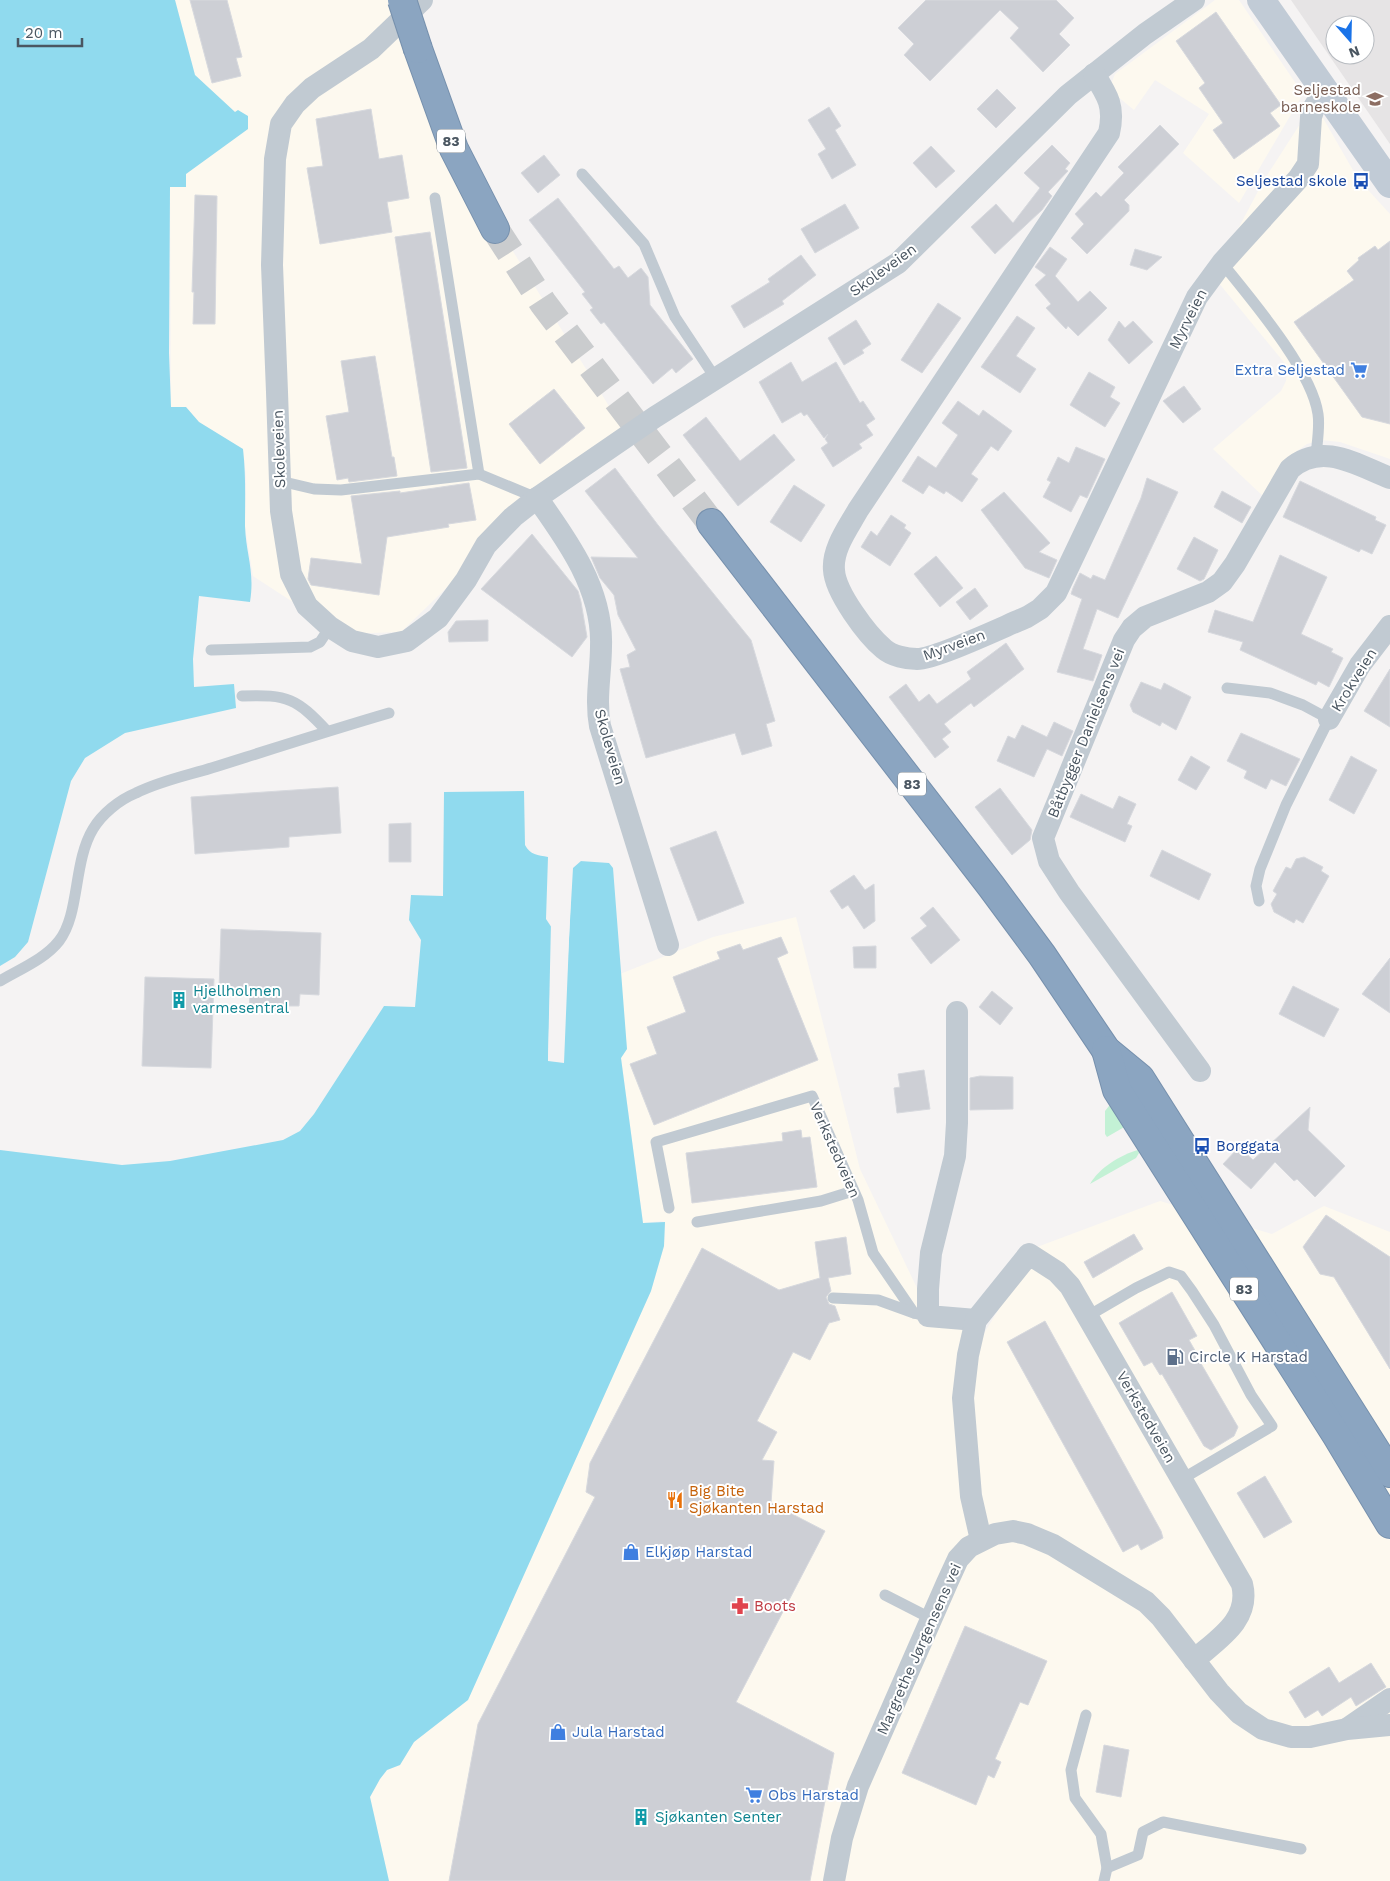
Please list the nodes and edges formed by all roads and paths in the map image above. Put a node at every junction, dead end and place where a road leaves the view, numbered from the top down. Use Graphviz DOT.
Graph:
graph roads {
  1 [pos="402,0"];
  2 [pos="422,0"];
  3 [pos="1194,0"];
  4 [pos="1261,0"];
  5 [pos="1094,74"];
  6 [pos="1328,96"];
  7 [pos="582,174"];
  8 [pos="1390,184"];
  9 [pos="435,198"];
  10 [pos="495,229"];
  11 [pos="1222,263"];
  12 [pos="716,379"];
  13 [pos="1316,456"];
  14 [pos="479,474"];
  15 [pos="1390,478"];
  16 [pos="280,481"];
  17 [pos="537,498"];
  18 [pos="711,523"];
  19 [pos="1390,626"];
  20 [pos="330,627"];
  21 [pos="211,650"];
  22 [pos="1227,688"];
  23 [pos="242,696"];
  24 [pos="388,713"];
  25 [pos="1330,720"];
  26 [pos="328,731"];
  27 [pos="1260,901"];
  28 [pos="668,946"];
  29 [pos="0,981"];
  30 [pos="957,1012"];
  31 [pos="1106,1050"];
  32 [pos="1200,1071"];
  33 [pos="854,1191"];
  34 [pos="669,1208"];
  35 [pos="697,1222"];
  36 [pos="833,1298"];
  37 [pos="921,1314"];
  38 [pos="1088,1316"];
  39 [pos="976,1320"];
  40 [pos="1390,1473"];
  41 [pos="1182,1479"];
  42 [pos="1390,1524"];
  43 [pos="981,1540"];
  44 [pos="885,1595"];
  45 [pos="932,1619"];
  46 [pos="1194,1660"];
  47 [pos="1390,1699"];
  48 [pos="1086,1715"];
  49 [pos="1390,1725"];
  50 [pos="1347,1729"];
  51 [pos="1301,1849"];
  52 [pos="1106,1868"];
  53 [pos="834,1881"];
  54 [pos="1104,1881"];
  1 -- 10 [label="highway, 83, bridge"];
  2 -- 16 [label="street, Skoleveien"];
  3 -- 5 [label="street, Skoleveien"];
  4 -- 6 [label="street"];
  5 -- 11 [label="street, Myrveien"];
  5 -- 12 [label="street, Skoleveien"];
  6 -- 8 [label="street"];
  6 -- 11 [label="street, Myrveien"];
  7 -- 12 [label="lane"];
  9 -- 14 [label="lane"];
  11 -- 13 [label="lane"];
  12 -- 17 [label="street, Skoleveien"];
  13 -- 15 [label="street"];
  13 -- 32 [label="street, Båtbygger Danielsens vei"];
  14 -- 16 [label="lane"];
  14 -- 17 [label="lane"];
  16 -- 20 [label="street, Skoleveien"];
  17 -- 20 [label="street, Skoleveien"];
  17 -- 28 [label="street, Skoleveien"];
  18 -- 31 [label="highway, 83"];
  19 -- 25 [label="street, Krokveien"];
  20 -- 21 [label="lane"];
  22 -- 25 [label="lane, Krokveien"];
  23 -- 26 [label="lane"];
  24 -- 26 [label="lane"];
  25 -- 27 [label="lane"];
  26 -- 29 [label="lane"];
  30 -- 37 [label="street"];
  31 -- 40 [label="highway, 83"];
  31 -- 42 [label="highway, 83"];
  33 -- 34 [label="lane, Verkstedveien"];
  33 -- 35 [label="lane"];
  33 -- 37 [label="lane, Verkstedveien"];
  36 -- 37 [label="lane"];
  37 -- 39 [label="street"];
  38 -- 39 [label="street, Verkstedveien"];
  38 -- 41 [label="street, Verkstedveien"];
  38 -- 41 [label="lane"];
  39 -- 43 [label="street, Verkstedveien"];
  41 -- 46 [label="street, Verkstedveien"];
  43 -- 45 [label="street, Margrethe Jørgensens vei"];
  43 -- 46 [label="street, Margrethe Jørgensens vei"];
  44 -- 45 [label="lane"];
  45 -- 53 [label="street, Margrethe Jørgensens vei"];
  46 -- 50 [label="street, Margrethe Jørgensens vei"];
  47 -- 50 [label="street"];
  48 -- 52 [label="lane"];
  49 -- 50 [label="street"];
  51 -- 52 [label="lane"];
  52 -- 54 [label="lane"];
}
